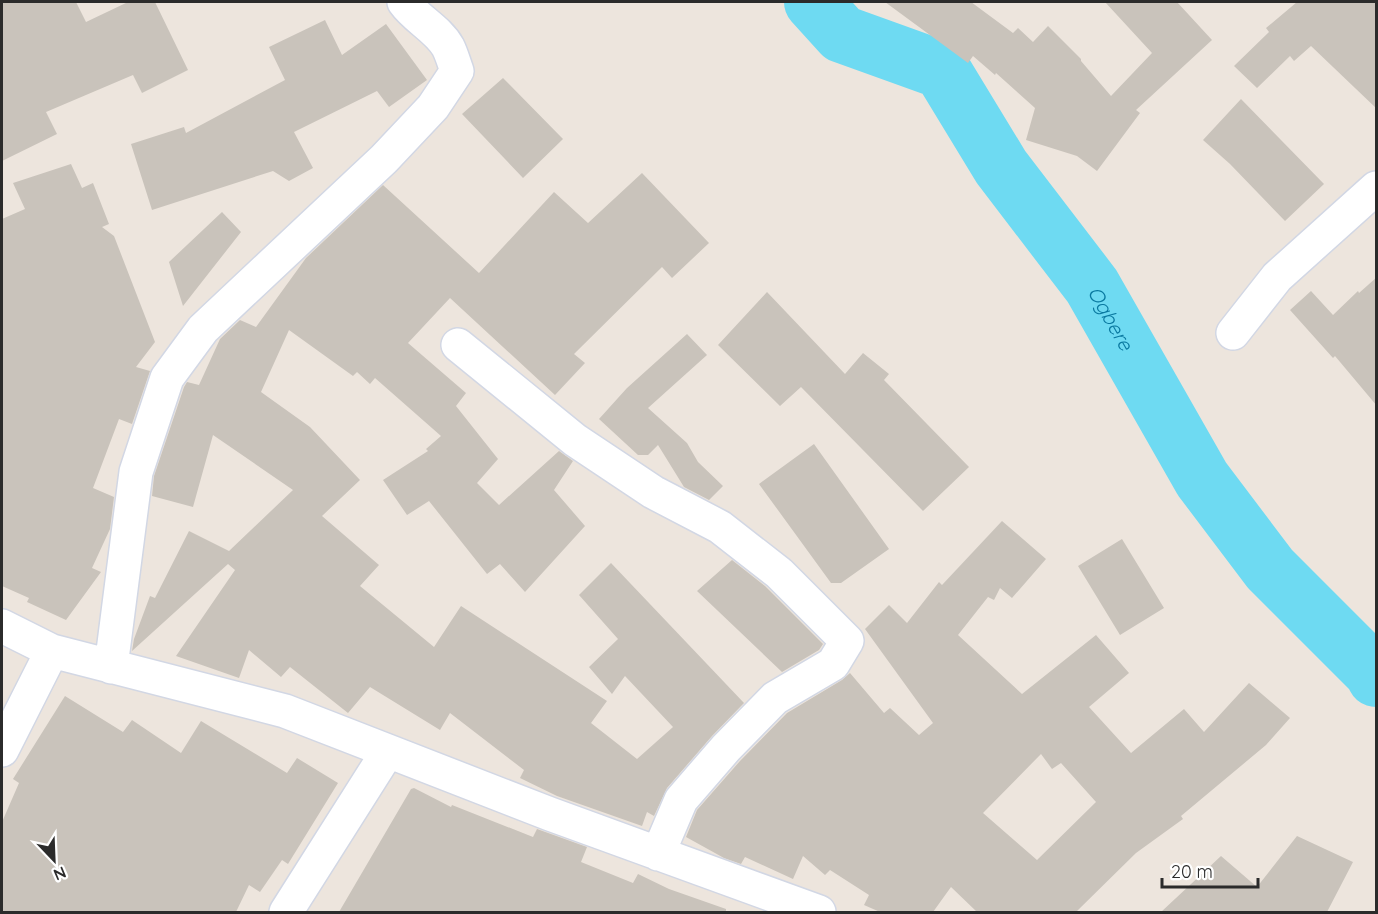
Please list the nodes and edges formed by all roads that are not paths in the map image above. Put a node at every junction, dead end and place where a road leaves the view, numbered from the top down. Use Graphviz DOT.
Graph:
graph roads {
  1 [pos="404,2"];
  2 [pos="1377,188"];
  3 [pos="1233,333"];
  4 [pos="458,345"];
  5 [pos="2,626"];
  6 [pos="52,651"];
  7 [pos="111,667"];
  8 [pos="2,750"];
  9 [pos="387,751"];
  10 [pos="658,854"];
  11 [pos="286,912"];
  12 [pos="819,912"];
  1 -- 7 [label="street"];
  2 -- 3 [label="street"];
  4 -- 10 [label="street"];
  5 -- 6 [label="street"];
  6 -- 7 [label="street"];
  6 -- 8 [label="street"];
  7 -- 9 [label="street"];
  9 -- 10 [label="street"];
  9 -- 11 [label="street"];
  10 -- 12 [label="street"];
}
